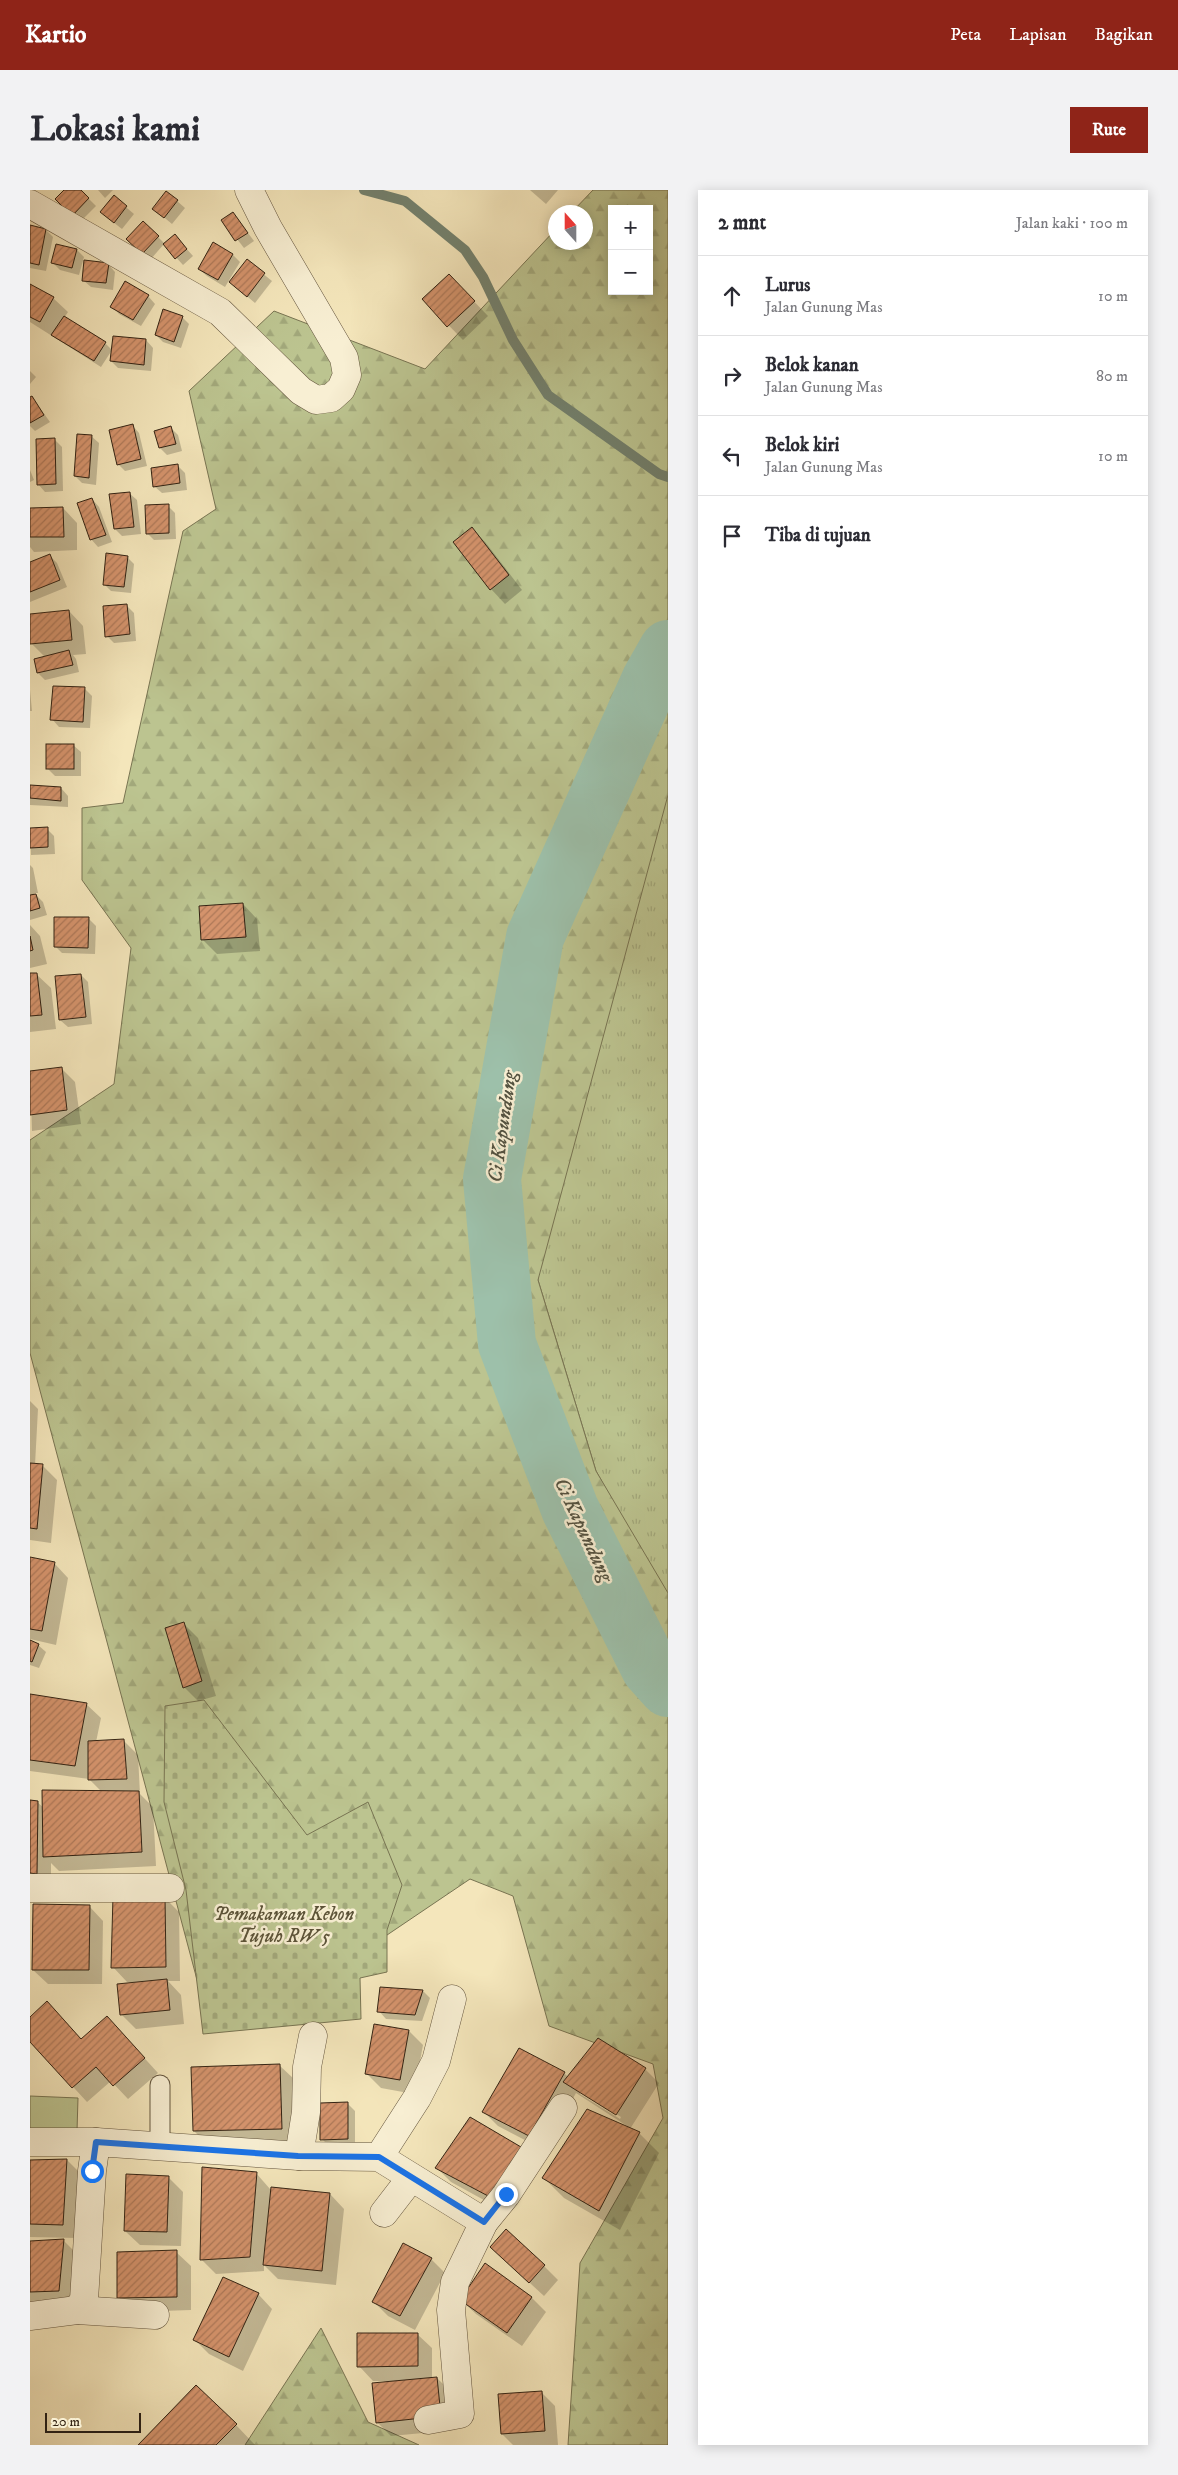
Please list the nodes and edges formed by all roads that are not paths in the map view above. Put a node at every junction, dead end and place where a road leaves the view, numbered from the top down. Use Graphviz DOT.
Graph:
graph roads {
  1 [pos="249,190"];
  2 [pos="30,204"];
  3 [pos="30,1888"];
  4 [pos="170,1888"];
  5 [pos="452,1999"];
  6 [pos="314,2036"];
  7 [pos="160,2085"];
  8 [pos="563,2108"];
  9 [pos="30,2142"];
  10 [pos="96,2142"];
  11 [pos="160,2146"];
  12 [pos="298,2156"];
  13 [pos="379,2157"];
  14 [pos="411,2178"];
  15 [pos="384,2213"];
  16 [pos="484,2222"];
  17 [pos="77,2310"];
  18 [pos="155,2315"];
  19 [pos="30,2316"];
  20 [pos="428,2420"];
  1 -- 2 [label="street"];
  3 -- 4 [label="street"];
  5 -- 13 [label="street"];
  6 -- 12 [label="street"];
  7 -- 11 [label="lane"];
  8 -- 16 [label="street"];
  9 -- 10 [label="street"];
  10 -- 11 [label="street"];
  10 -- 17 [label="street"];
  11 -- 12 [label="street"];
  12 -- 13 [label="street"];
  13 -- 14 [label="street"];
  14 -- 15 [label="street"];
  14 -- 16 [label="street"];
  16 -- 20 [label="street"];
  17 -- 18 [label="street"];
  17 -- 19 [label="street"];
}
